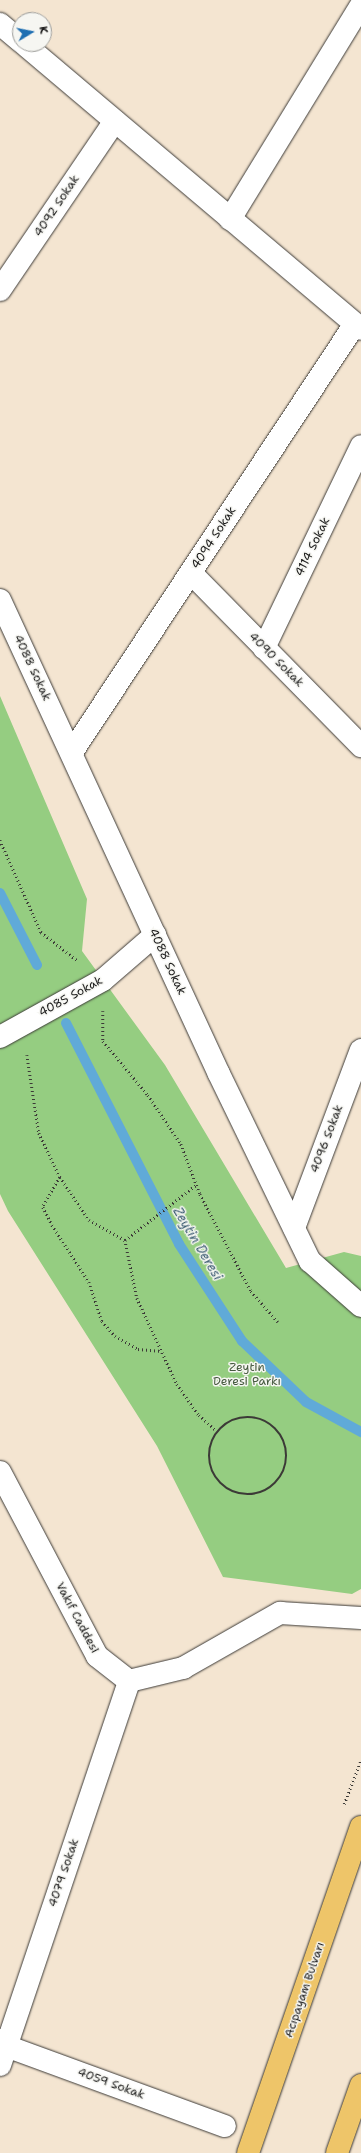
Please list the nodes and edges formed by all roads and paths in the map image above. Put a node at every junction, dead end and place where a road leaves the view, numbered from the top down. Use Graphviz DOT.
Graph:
graph roads {
  1 [pos="361,4"];
  2 [pos="0,24"];
  3 [pos="12,34"];
  4 [pos="33,52"];
  5 [pos="115,121"];
  6 [pos="230,219"];
  7 [pos="0,290"];
  8 [pos="358,327"];
  9 [pos="361,446"];
  10 [pos="191,573"];
  11 [pos="0,600"];
  12 [pos="264,648"];
  13 [pos="361,746"];
  14 [pos="72,752"];
  15 [pos="0,840"];
  16 [pos="155,935"];
  17 [pos="103,980"];
  18 [pos="22,1024"];
  19 [pos="0,1037"];
  20 [pos="361,1050"];
  21 [pos="60,1177"];
  22 [pos="197,1185"];
  23 [pos="294,1228"];
  24 [pos="125,1240"];
  25 [pos="361,1306"];
  26 [pos="278,1322"];
  27 [pos="162,1351"];
  28 [pos="218,1431"];
  29 [pos="0,1472"];
  30 [pos="361,1618"];
  31 [pos="129,1682"];
  32 [pos="361,1827"];
  33 [pos="2,2051"];
  34 [pos="361,2086"];
  35 [pos="225,2126"];
  36 [pos="248,2153"];
  37 [pos="337,2153"];
  1 -- 6 [label="street"];
  2 -- 3 [label="street"];
  4 -- 5 [label="street"];
  5 -- 6 [label="street"];
  5 -- 7 [label="street, 4092 Sokak"];
  6 -- 8 [label="street"];
  8 -- 10 [label="street, 4094 Sokak"];
  9 -- 12 [label="street, 4114 Sokak"];
  10 -- 12 [label="street, 4090 Sokak"];
  10 -- 14 [label="street, 4094 Sokak"];
  11 -- 14 [label="street, 4088 Sokak"];
  12 -- 13 [label="street, 4090 Sokak"];
  14 -- 16 [label="street, 4088 Sokak"];
  15 -- 17 [label="path"];
  16 -- 17 [label="street, 4085 Sokak"];
  16 -- 23 [label="street, 4088 Sokak"];
  17 -- 18 [label="street, 4085 Sokak"];
  17 -- 22 [label="path"];
  18 -- 19 [label="street, 4085 Sokak"];
  18 -- 21 [label="path"];
  20 -- 23 [label="street, 4096 Sokak"];
  21 -- 24 [label="path"];
  21 -- 27 [label="path"];
  22 -- 24 [label="path"];
  22 -- 26 [label="path"];
  23 -- 25 [label="street, 4088 Sokak"];
  24 -- 27 [label="path"];
  27 -- 28 [label="path"];
  28 -- 28 [label="path"];
  29 -- 31 [label="street, Vakıf Caddesi"];
  30 -- 31 [label="street"];
  31 -- 33 [label="street, 4079 Sokak"];
  32 -- 36 [label="main road, Acıpayam Bulvarı"];
  33 -- 35 [label="street, 4059 Sokak"];
  34 -- 37 [label="main road"];
}
